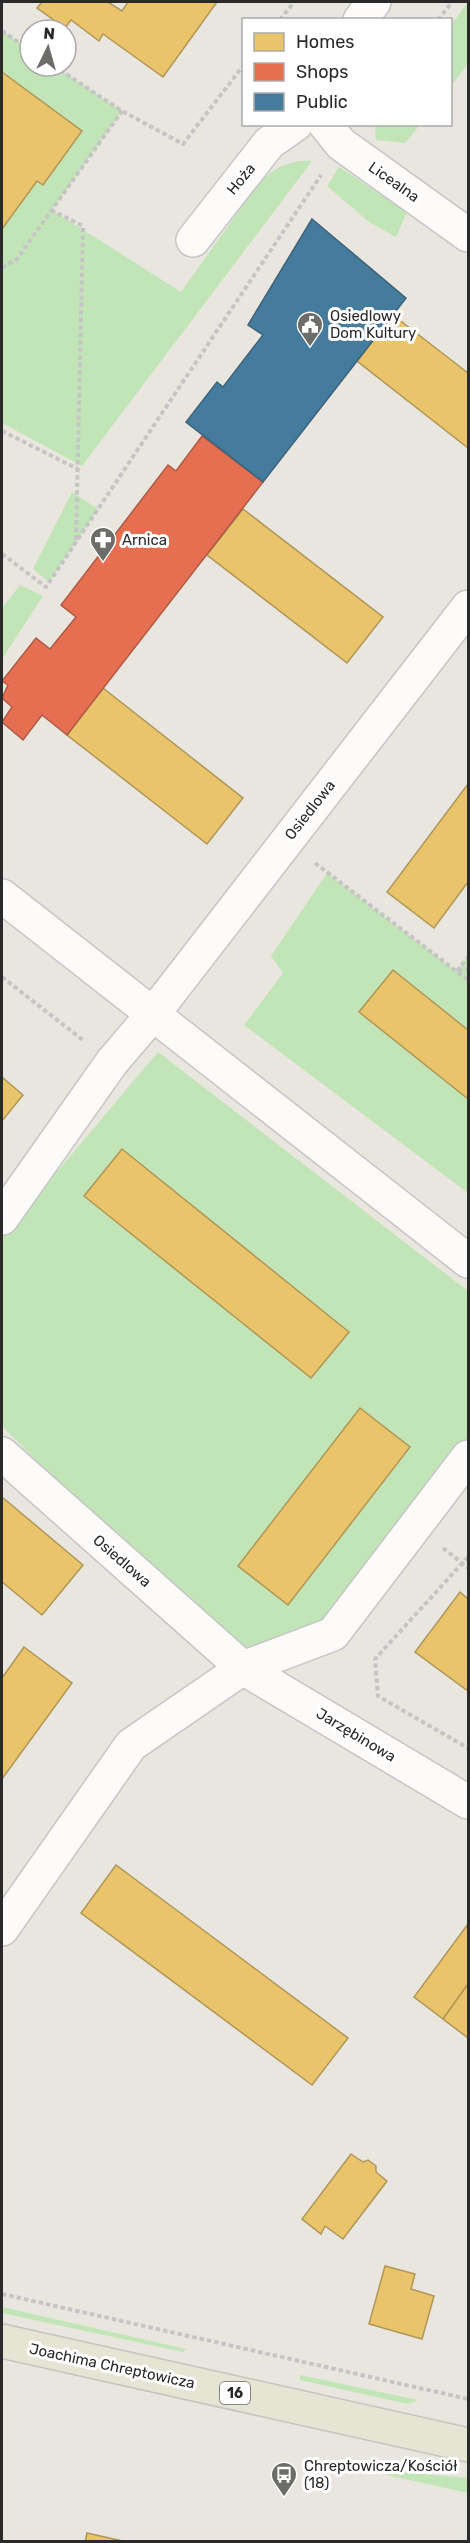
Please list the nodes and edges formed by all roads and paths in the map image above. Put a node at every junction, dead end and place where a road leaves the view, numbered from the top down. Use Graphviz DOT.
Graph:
graph roads {
  1 [pos="294,2"];
  2 [pos="374,2"];
  3 [pos="452,2"];
  4 [pos="282,18"];
  5 [pos="362,18"];
  6 [pos="440,18"];
  7 [pos="2,31"];
  8 [pos="18,42"];
  9 [pos="242,67"];
  10 [pos="72,78"];
  11 [pos="122,111"];
  12 [pos="293,126"];
  13 [pos="333,134"];
  14 [pos="51,210"];
  15 [pos="468,235"];
  16 [pos="193,240"];
  17 [pos="2,268"];
  18 [pos="2,430"];
  19 [pos="78,469"];
  20 [pos="76,542"];
  21 [pos="2,554"];
  22 [pos="468,607"];
  23 [pos="286,840"];
  24 [pos="2,896"];
  25 [pos="468,957"];
  26 [pos="468,969"];
  27 [pos="457,971"];
  28 [pos="2,977"];
  29 [pos="468,980"];
  30 [pos="153,1014"];
  31 [pos="112,1062"];
  32 [pos="2,1218"];
  33 [pos="468,1261"];
  34 [pos="2,1455"];
  35 [pos="468,1457"];
  36 [pos="468,1557"];
  37 [pos="243,1668"];
  38 [pos="468,1748"];
  39 [pos="468,1802"];
  40 [pos="2,1929"];
  41 [pos="2,2294"];
  42 [pos="2,2341"];
  43 [pos="468,2399"];
  44 [pos="468,2445"];
  1 -- 4 [label="path"];
  2 -- 5 [label="street"];
  3 -- 6 [label="path"];
  7 -- 8 [label="path"];
  9 -- 11 [label="path"];
  10 -- 11 [label="path"];
  11 -- 14 [label="path"];
  12 -- 16 [label="street, Hoża"];
  13 -- 15 [label="street, Licealna"];
  13 -- 20 [label="path"];
  14 -- 17 [label="path"];
  14 -- 19 [label="path"];
  18 -- 19 [label="path"];
  19 -- 20 [label="path"];
  20 -- 21 [label="path"];
  22 -- 23 [label="street, Osiedlowa"];
  23 -- 27 [label="path"];
  23 -- 30 [label="street, Osiedlowa"];
  24 -- 30 [label="street"];
  25 -- 27 [label="path"];
  26 -- 27 [label="path"];
  27 -- 29 [label="path"];
  28 -- 31 [label="path"];
  30 -- 31 [label="street, Osiedlowa"];
  30 -- 33 [label="street"];
  31 -- 32 [label="street, Osiedlowa"];
  34 -- 37 [label="street, Osiedlowa"];
  35 -- 37 [label="street"];
  36 -- 38 [label="path"];
  37 -- 39 [label="street, Jarzębinowa"];
  37 -- 40 [label="street"];
  41 -- 43 [label="path"];
  42 -- 44 [label="main road, Joachima Chreptowicza / 16"];
}
